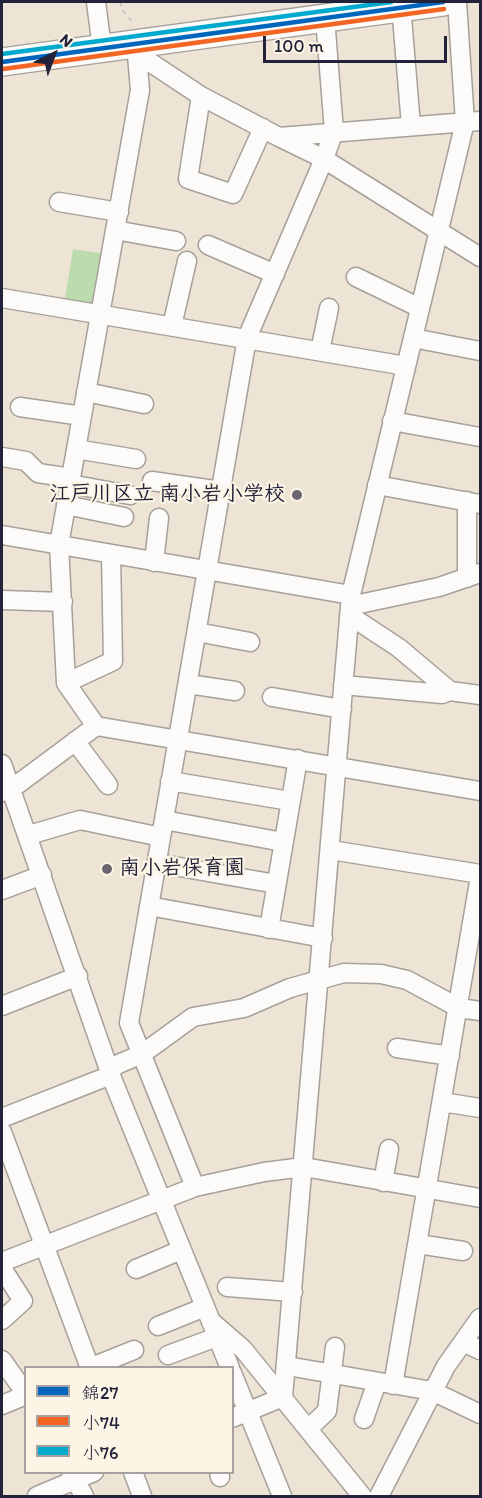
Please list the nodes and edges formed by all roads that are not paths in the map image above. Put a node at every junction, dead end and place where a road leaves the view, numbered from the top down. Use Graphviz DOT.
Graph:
graph roads {
  1 [pos="96,2"];
  2 [pos="443,2"];
  3 [pos="457,2"];
  4 [pos="402,17"];
  5 [pos="325,18"];
  6 [pos="137,43"];
  7 [pos="102,48"];
  8 [pos="2,62"];
  9 [pos="201,96"];
  10 [pos="473,122"];
  11 [pos="411,126"];
  12 [pos="334,131"];
  13 [pos="271,133"];
  14 [pos="324,159"];
  15 [pos="59,202"];
  16 [pos="119,212"];
  17 [pos="115,230"];
  18 [pos="438,231"];
  19 [pos="176,241"];
  20 [pos="208,244"];
  21 [pos="480,257"];
  22 [pos="187,261"];
  23 [pos="275,274"];
  24 [pos="356,278"];
  25 [pos="2,298"];
  26 [pos="329,308"];
  27 [pos="420,308"];
  28 [pos="100,315"];
  29 [pos="172,327"];
  30 [pos="247,338"];
  31 [pos="413,338"];
  32 [pos="321,351"];
  33 [pos="480,351"];
  34 [pos="406,366"];
  35 [pos="87,392"];
  36 [pos="144,404"];
  37 [pos="20,407"];
  38 [pos="82,416"];
  39 [pos="392,422"];
  40 [pos="480,437"];
  41 [pos="76,450"];
  42 [pos="2,457"];
  43 [pos="136,459"];
  44 [pos="71,481"];
  45 [pos="152,481"];
  46 [pos="377,485"];
  47 [pos="221,491"];
  48 [pos="130,495"];
  49 [pos="474,502"];
  50 [pos="66,505"];
  51 [pos="124,517"];
  52 [pos="159,518"];
  53 [pos="2,535"];
  54 [pos="59,545"];
  55 [pos="111,554"];
  56 [pos="154,562"];
  57 [pos="208,571"];
  58 [pos="474,576"];
  59 [pos="2,600"];
  60 [pos="63,602"];
  61 [pos="350,605"];
  62 [pos="197,632"];
  63 [pos="250,642"];
  64 [pos="66,683"];
  65 [pos="188,684"];
  66 [pos="343,685"];
  67 [pos="235,691"];
  68 [pos="450,691"];
  69 [pos="480,695"];
  70 [pos="272,697"];
  71 [pos="342,709"];
  72 [pos="96,726"];
  73 [pos="178,740"];
  74 [pos="75,741"];
  75 [pos="298,759"];
  76 [pos="2,764"];
  77 [pos="337,766"];
  78 [pos="171,781"];
  79 [pos="108,785"];
  80 [pos="6,790"];
  81 [pos="480,791"];
  82 [pos="290,801"];
  83 [pos="162,829"];
  84 [pos="28,835"];
  85 [pos="283,842"];
  86 [pos="330,850"];
  87 [pos="156,862"];
  88 [pos="42,875"];
  89 [pos="480,875"];
  90 [pos="276,884"];
  91 [pos="2,890"];
  92 [pos="149,906"];
  93 [pos="476,928"];
  94 [pos="269,929"];
  95 [pos="323,938"];
  96 [pos="78,976"];
  97 [pos="319,980"];
  98 [pos="2,1006"];
  99 [pos="459,1008"];
  100 [pos="480,1011"];
  101 [pos="397,1048"];
  102 [pos="142,1054"];
  103 [pos="450,1056"];
  104 [pos="110,1071"];
  105 [pos="442,1102"];
  106 [pos="480,1108"];
  107 [pos="2,1118"];
  108 [pos="2,1132"];
  109 [pos="389,1149"];
  110 [pos="304,1167"];
  111 [pos="383,1182"];
  112 [pos="195,1187"];
  113 [pos="427,1190"];
  114 [pos="480,1198"];
  115 [pos="162,1200"];
  116 [pos="45,1244"];
  117 [pos="418,1244"];
  118 [pos="181,1250"];
  119 [pos="463,1251"];
  120 [pos="2,1262"];
  121 [pos="2,1268"];
  122 [pos="136,1269"];
  123 [pos="227,1287"];
  124 [pos="293,1292"];
  125 [pos="480,1318"];
  126 [pos="2,1320"];
  127 [pos="211,1321"];
  128 [pos="158,1326"];
  129 [pos="463,1342"];
  130 [pos="335,1347"];
  131 [pos="134,1350"];
  132 [pos="480,1350"];
  133 [pos="168,1355"];
  134 [pos="2,1360"];
  135 [pos="90,1366"];
  136 [pos="93,1366"];
  137 [pos="228,1366"];
  138 [pos="287,1366"];
  139 [pos="332,1374"];
  140 [pos="234,1378"];
  141 [pos="385,1383"];
  142 [pos="24,1391"];
  143 [pos="432,1391"];
  144 [pos="24,1395"];
  145 [pos="283,1397"];
  146 [pos="2,1405"];
  147 [pos="250,1412"];
  148 [pos="480,1414"];
  149 [pos="234,1417"];
  150 [pos="364,1419"];
  151 [pos="308,1429"];
  152 [pos="133,1474"];
  153 [pos="73,1476"];
  154 [pos="38,1497"];
  155 [pos="84,1497"];
  156 [pos="142,1497"];
  157 [pos="282,1497"];
  158 [pos="362,1497"];
  159 [pos="379,1497"];
  1 -- 7 [label="street"];
  2 -- 5 [label="highway"];
  3 -- 10 [label="street"];
  4 -- 11 [label="street"];
  5 -- 6 [label="highway"];
  5 -- 12 [label="street"];
  6 -- 7 [label="highway"];
  6 -- 9 [label="street"];
  6 -- 16 [label="street"];
  7 -- 8 [label="highway"];
  9 -- 13 [label="street"];
  9 -- 13 [label="street"];
  10 -- 11 [label="street"];
  10 -- 18 [label="street"];
  11 -- 12 [label="street"];
  12 -- 13 [label="street"];
  12 -- 14 [label="street"];
  13 -- 14 [label="street"];
  14 -- 18 [label="street"];
  14 -- 23 [label="street"];
  15 -- 16 [label="street"];
  16 -- 17 [label="street"];
  17 -- 19 [label="street"];
  17 -- 28 [label="street"];
  18 -- 21 [label="street"];
  18 -- 27 [label="street"];
  20 -- 23 [label="street"];
  22 -- 29 [label="street"];
  23 -- 30 [label="street"];
  24 -- 27 [label="street"];
  25 -- 28 [label="street"];
  26 -- 32 [label="street"];
  27 -- 31 [label="street"];
  28 -- 29 [label="street"];
  28 -- 35 [label="street"];
  29 -- 30 [label="street"];
  30 -- 32 [label="street"];
  30 -- 47 [label="street"];
  31 -- 33 [label="street"];
  31 -- 34 [label="street"];
  32 -- 34 [label="street"];
  34 -- 39 [label="street"];
  35 -- 36 [label="street"];
  35 -- 38 [label="street"];
  37 -- 38 [label="street"];
  38 -- 41 [label="street"];
  39 -- 40 [label="street"];
  39 -- 46 [label="street"];
  41 -- 43 [label="street"];
  41 -- 44 [label="street"];
  42 -- 44 [label="street"];
  44 -- 48 [label="street"];
  44 -- 50 [label="street"];
  45 -- 47 [label="street"];
  46 -- 49 [label="street"];
  46 -- 61 [label="street"];
  47 -- 57 [label="street"];
  49 -- 58 [label="street"];
  50 -- 51 [label="street"];
  50 -- 54 [label="street"];
  52 -- 56 [label="street"];
  53 -- 54 [label="street"];
  54 -- 55 [label="street"];
  54 -- 60 [label="street"];
  55 -- 56 [label="street"];
  55 -- 64 [label="street"];
  56 -- 57 [label="street"];
  57 -- 61 [label="street"];
  57 -- 62 [label="street"];
  58 -- 61 [label="street"];
  59 -- 60 [label="street"];
  60 -- 64 [label="street"];
  61 -- 66 [label="street"];
  61 -- 68 [label="street"];
  62 -- 63 [label="street"];
  62 -- 65 [label="street"];
  64 -- 72 [label="street"];
  65 -- 67 [label="street"];
  65 -- 73 [label="street"];
  66 -- 68 [label="street"];
  66 -- 71 [label="street"];
  68 -- 69 [label="street"];
  70 -- 71 [label="street"];
  71 -- 77 [label="street"];
  72 -- 73 [label="street"];
  72 -- 74 [label="street"];
  73 -- 75 [label="street"];
  73 -- 78 [label="street"];
  74 -- 79 [label="street"];
  74 -- 80 [label="street"];
  75 -- 77 [label="street"];
  75 -- 82 [label="street"];
  76 -- 80 [label="street"];
  77 -- 81 [label="street"];
  77 -- 86 [label="street"];
  78 -- 82 [label="street"];
  78 -- 83 [label="street"];
  80 -- 84 [label="street"];
  82 -- 85 [label="street"];
  83 -- 84 [label="street"];
  83 -- 85 [label="street"];
  83 -- 87 [label="street"];
  84 -- 88 [label="street"];
  85 -- 90 [label="street"];
  86 -- 89 [label="street"];
  86 -- 95 [label="street"];
  87 -- 90 [label="street"];
  87 -- 92 [label="street"];
  88 -- 91 [label="street"];
  88 -- 96 [label="street"];
  89 -- 93 [label="street"];
  90 -- 94 [label="street"];
  92 -- 94 [label="street"];
  92 -- 102 [label="street"];
  93 -- 99 [label="street"];
  94 -- 95 [label="street"];
  95 -- 97 [label="street"];
  96 -- 98 [label="street"];
  96 -- 104 [label="street"];
  97 -- 99 [label="street"];
  97 -- 102 [label="street"];
  97 -- 110 [label="street"];
  99 -- 100 [label="street"];
  99 -- 103 [label="street"];
  101 -- 103 [label="street"];
  102 -- 104 [label="street"];
  102 -- 112 [label="street"];
  103 -- 105 [label="street"];
  104 -- 107 [label="street"];
  104 -- 115 [label="street"];
  105 -- 106 [label="street"];
  105 -- 113 [label="street"];
  108 -- 116 [label="street"];
  109 -- 111 [label="street"];
  110 -- 111 [label="street"];
  110 -- 112 [label="street"];
  110 -- 124 [label="street"];
  111 -- 113 [label="street"];
  112 -- 115 [label="street"];
  113 -- 114 [label="street"];
  113 -- 117 [label="street"];
  115 -- 116 [label="street"];
  115 -- 118 [label="street"];
  116 -- 120 [label="street"];
  116 -- 135 [label="street"];
  117 -- 119 [label="street"];
  117 -- 141 [label="street"];
  118 -- 122 [label="street"];
  118 -- 127 [label="street"];
  121 -- 126 [label="street"];
  123 -- 124 [label="street"];
  124 -- 138 [label="street"];
  125 -- 129 [label="street"];
  127 -- 128 [label="street"];
  127 -- 133 [label="street"];
  127 -- 137 [label="street"];
  127 -- 145 [label="street"];
  129 -- 132 [label="street"];
  129 -- 143 [label="street"];
  130 -- 139 [label="street"];
  131 -- 136 [label="street"];
  134 -- 142 [label="street"];
  138 -- 139 [label="street"];
  138 -- 145 [label="street"];
  139 -- 141 [label="street"];
  139 -- 151 [label="street"];
  140 -- 147 [label="street"];
  141 -- 143 [label="street"];
  141 -- 150 [label="street"];
  143 -- 148 [label="street"];
  143 -- 159 [label="street"];
  144 -- 146 [label="street"];
  145 -- 147 [label="street"];
  145 -- 151 [label="street"];
  147 -- 149 [label="street"];
  147 -- 157 [label="street"];
  151 -- 158 [label="street"];
  152 -- 156 [label="street"];
  153 -- 154 [label="street"];
  153 -- 155 [label="street"];
}
